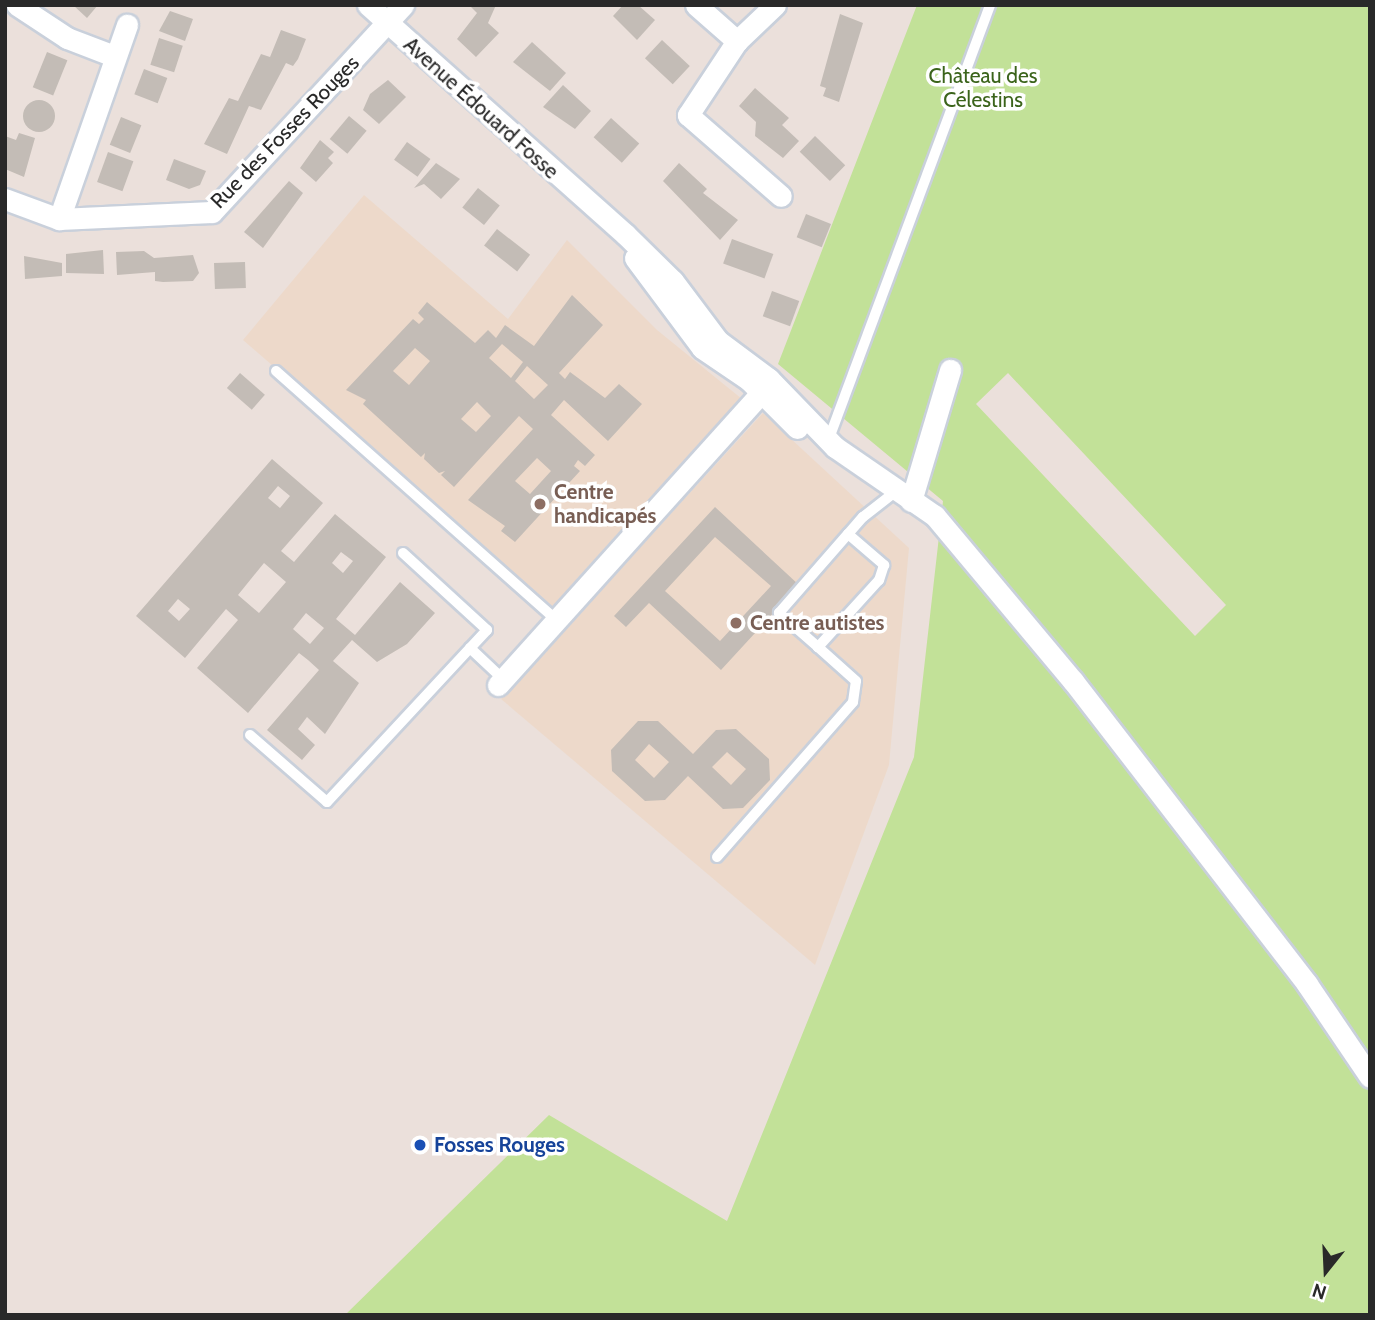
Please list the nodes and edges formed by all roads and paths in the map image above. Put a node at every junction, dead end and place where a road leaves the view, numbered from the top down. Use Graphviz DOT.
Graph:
graph roads {
  1 [pos="368,5"];
  2 [pos="402,5"];
  3 [pos="696,5"];
  4 [pos="775,5"];
  5 [pos="990,5"];
  6 [pos="21,6"];
  7 [pos="386,22"];
  8 [pos="128,25"];
  9 [pos="737,41"];
  10 [pos="114,57"];
  11 [pos="781,196"];
  12 [pos="5,199"];
  13 [pos="59,219"];
  14 [pos="950,370"];
  15 [pos="276,371"];
  16 [pos="767,387"];
  17 [pos="795,417"];
  18 [pos="828,441"];
  19 [pos="905,496"];
  20 [pos="848,534"];
  21 [pos="403,553"];
  22 [pos="556,620"];
  23 [pos="817,647"];
  24 [pos="470,648"];
  25 [pos="501,682"];
  26 [pos="250,735"];
  27 [pos="717,857"];
  28 [pos="1370,1077"];
  1 -- 7 [label="street, Avenue Édouard Fosse"];
  2 -- 7 [label="street, Rue des Fosses Rouges"];
  3 -- 9 [label="street"];
  4 -- 9 [label="street"];
  5 -- 18 [label="lane"];
  6 -- 10 [label="street"];
  7 -- 13 [label="street, Rue des Fosses Rouges"];
  7 -- 16 [label="street, Avenue Édouard Fosse"];
  8 -- 10 [label="street"];
  9 -- 11 [label="street"];
  10 -- 13 [label="street"];
  12 -- 13 [label="street, Rue des Fosses Rouges"];
  14 -- 19 [label="street"];
  15 -- 22 [label="lane"];
  16 -- 17 [label="street, Avenue Édouard Fosse"];
  16 -- 22 [label="street"];
  17 -- 18 [label="street, Avenue Édouard Fosse"];
  17 -- 19 [label="street, Avenue Édouard Fosse"];
  18 -- 19 [label="street, Avenue Édouard Fosse"];
  19 -- 20 [label="lane"];
  19 -- 28 [label="street, Avenue Édouard Fosse"];
  20 -- 23 [label="lane"];
  20 -- 23 [label="lane"];
  21 -- 24 [label="lane"];
  22 -- 25 [label="street"];
  23 -- 27 [label="lane"];
  24 -- 25 [label="lane"];
  24 -- 26 [label="lane"];
}
